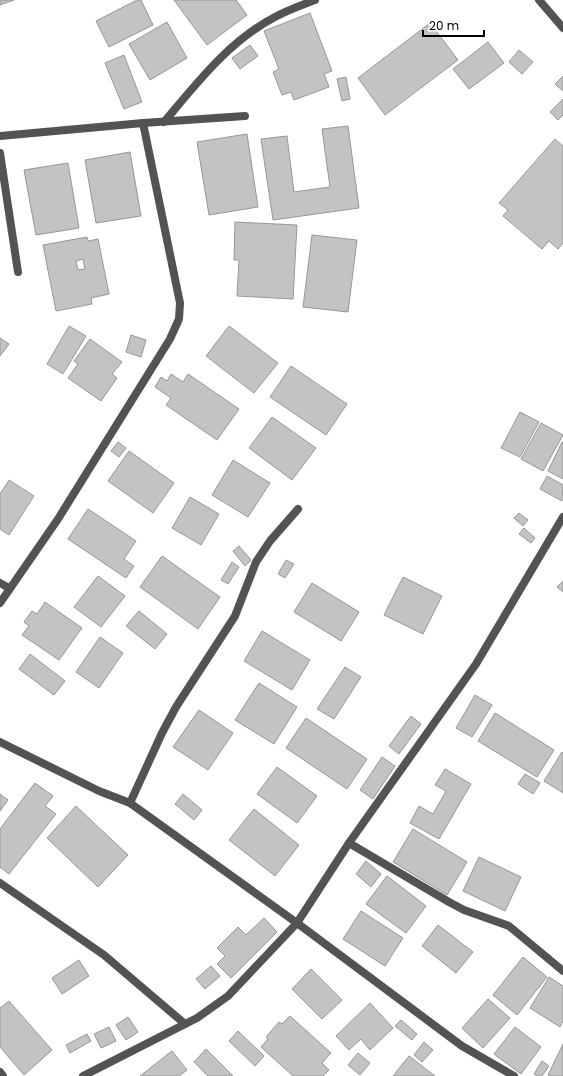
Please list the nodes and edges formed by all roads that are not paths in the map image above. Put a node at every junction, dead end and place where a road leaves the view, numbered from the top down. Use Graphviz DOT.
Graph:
graph roads {
  1 [pos="315,0"];
  2 [pos="538,0"];
  3 [pos="563,28"];
  4 [pos="245,116"];
  5 [pos="164,122"];
  6 [pos="143,123"];
  7 [pos="0,136"];
  8 [pos="0,153"];
  9 [pos="18,272"];
  10 [pos="298,509"];
  11 [pos="563,517"];
  12 [pos="0,583"];
  13 [pos="9,588"];
  14 [pos="0,603"];
  15 [pos="0,742"];
  16 [pos="130,803"];
  17 [pos="349,843"];
  18 [pos="0,883"];
  19 [pos="297,923"];
  20 [pos="563,971"];
  21 [pos="185,1024"];
  22 [pos="0,1072"];
  23 [pos="3,1076"];
  24 [pos="83,1076"];
  25 [pos="514,1076"];
  1 -- 5 [label="street"];
  2 -- 3 [label="street"];
  4 -- 5 [label="street"];
  5 -- 6 [label="street"];
  6 -- 7 [label="street"];
  6 -- 13 [label="street"];
  8 -- 9 [label="street"];
  10 -- 16 [label="street"];
  11 -- 17 [label="street"];
  12 -- 13 [label="street"];
  13 -- 14 [label="street"];
  15 -- 16 [label="street"];
  16 -- 19 [label="street"];
  17 -- 19 [label="street"];
  17 -- 20 [label="street"];
  18 -- 21 [label="street"];
  19 -- 21 [label="street"];
  19 -- 25 [label="street"];
  21 -- 24 [label="street"];
  22 -- 23 [label="street"];
}
